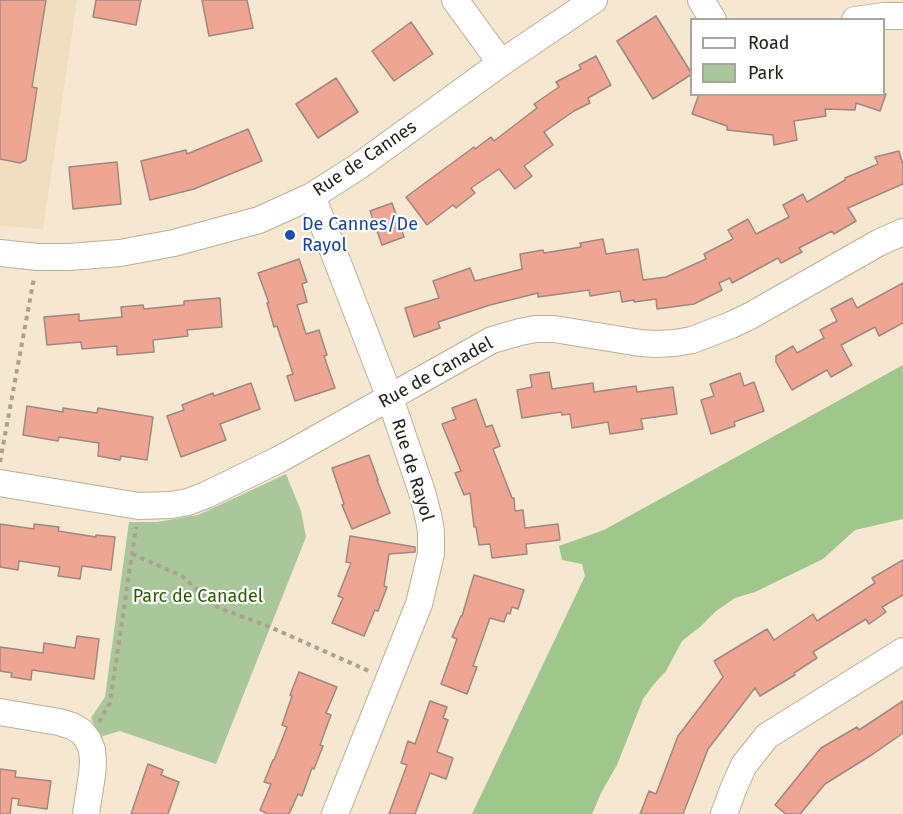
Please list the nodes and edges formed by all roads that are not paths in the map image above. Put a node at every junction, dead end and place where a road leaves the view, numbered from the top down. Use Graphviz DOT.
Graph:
graph roads {
  1 [pos="455,0"];
  2 [pos="594,0"];
  3 [pos="701,0"];
  4 [pos="903,16"];
  5 [pos="713,18"];
  6 [pos="870,18"];
  7 [pos="501,63"];
  8 [pos="312,196"];
  9 [pos="903,232"];
  10 [pos="0,253"];
  11 [pos="390,398"];
  12 [pos="0,483"];
  13 [pos="903,651"];
  14 [pos="0,712"];
  15 [pos="86,814"];
  16 [pos="335,814"];
  17 [pos="724,814"];
  1 -- 7 [label="street"];
  2 -- 7 [label="street, Rue de Cannes"];
  3 -- 5 [label="street"];
  4 -- 6 [label="street"];
  7 -- 8 [label="street, Rue de Cannes"];
  8 -- 10 [label="street, Rue de Cannes"];
  8 -- 11 [label="street, Rue de Rayol"];
  9 -- 11 [label="street, Rue de Canadel"];
  11 -- 12 [label="street, Rue de Canadel"];
  11 -- 16 [label="street, Rue de Rayol"];
  13 -- 17 [label="street"];
  14 -- 15 [label="street"];
}
